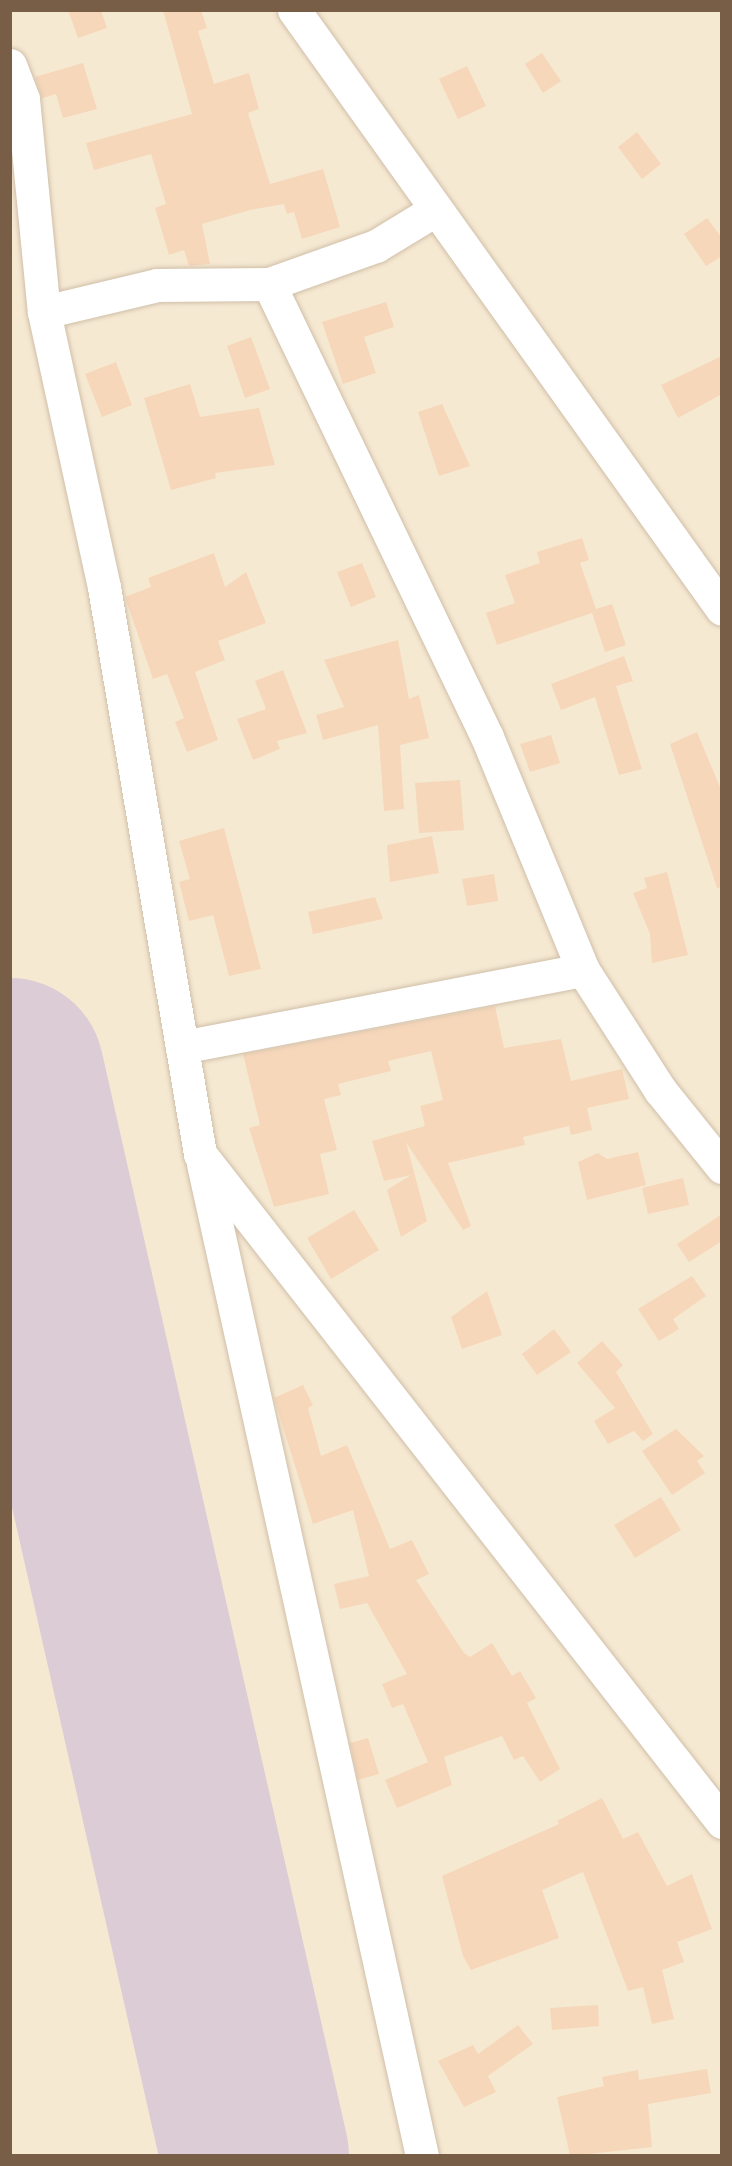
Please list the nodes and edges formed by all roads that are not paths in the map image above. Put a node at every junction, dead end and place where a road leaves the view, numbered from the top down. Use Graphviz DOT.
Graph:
graph roads {
  1 [pos="295,11"];
  2 [pos="10,65"];
  3 [pos="435,210"];
  4 [pos="269,284"];
  5 [pos="44,312"];
  6 [pos="722,609"];
  7 [pos="583,970"];
  8 [pos="182,1047"];
  9 [pos="200,1154"];
  10 [pos="722,1167"];
  11 [pos="722,1822"];
  12 [pos="422,2156"];
  1 -- 3 [label="street"];
  2 -- 5 [label="street"];
  3 -- 4 [label="street"];
  3 -- 6 [label="street"];
  4 -- 5 [label="street"];
  4 -- 7 [label="street"];
  5 -- 8 [label="street"];
  7 -- 8 [label="street"];
  7 -- 10 [label="street"];
  8 -- 9 [label="street"];
  9 -- 11 [label="street"];
  9 -- 12 [label="street"];
}
